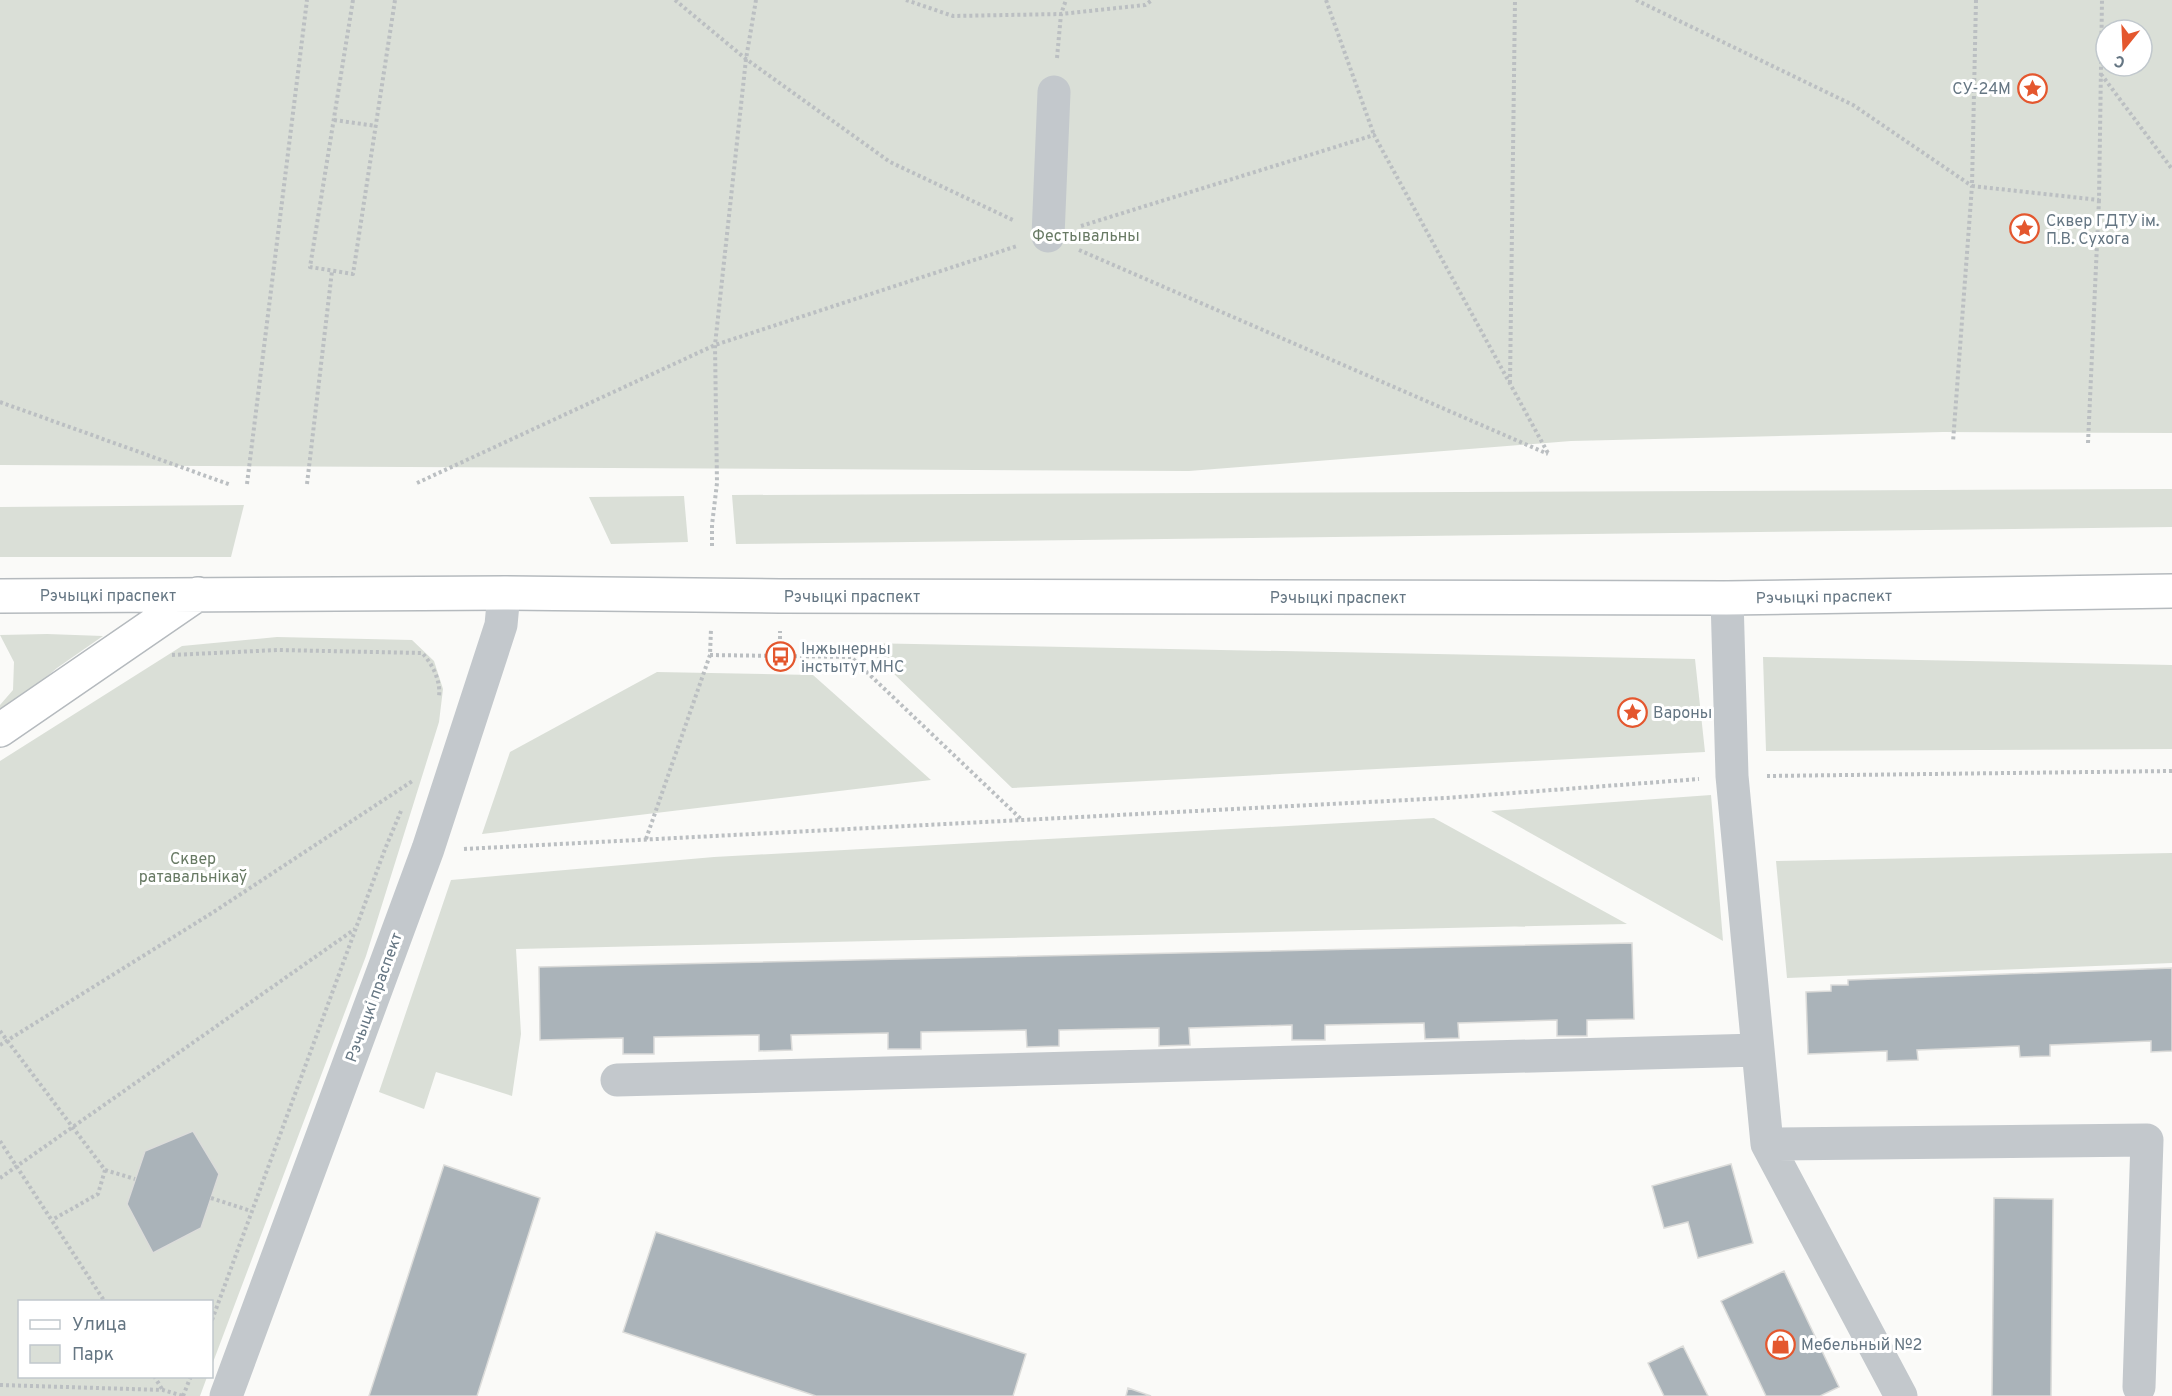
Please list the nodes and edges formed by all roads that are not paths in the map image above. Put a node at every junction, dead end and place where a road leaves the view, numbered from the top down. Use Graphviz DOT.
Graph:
graph roads {
  1 [pos="1054,92"];
  2 [pos="1048,236"];
  3 [pos="2172,591"];
  4 [pos="504,593"];
  5 [pos="198,594"];
  6 [pos="0,596"];
  7 [pos="1727,598"];
  8 [pos="0,730"];
  9 [pos="1758,1050"];
  10 [pos="617,1080"];
  11 [pos="2159,1140"];
  12 [pos="1767,1144"];
  13 [pos="2139,1387"];
  14 [pos="226,1396"];
  15 [pos="1901,1396"];
  1 -- 2 [label="street"];
  3 -- 7 [label="main road, Рэчыцкі праспект"];
  4 -- 5 [label="main road, Рэчыцкі праспект"];
  4 -- 7 [label="main road, Рэчыцкі праспект"];
  4 -- 14 [label="street, Рэчыцкі праспект"];
  5 -- 6 [label="main road, Рэчыцкі праспект"];
  5 -- 8 [label="main road"];
  7 -- 9 [label="street"];
  9 -- 10 [label="street"];
  9 -- 12 [label="street"];
  11 -- 12 [label="street"];
  11 -- 13 [label="street"];
  12 -- 15 [label="street"];
}
